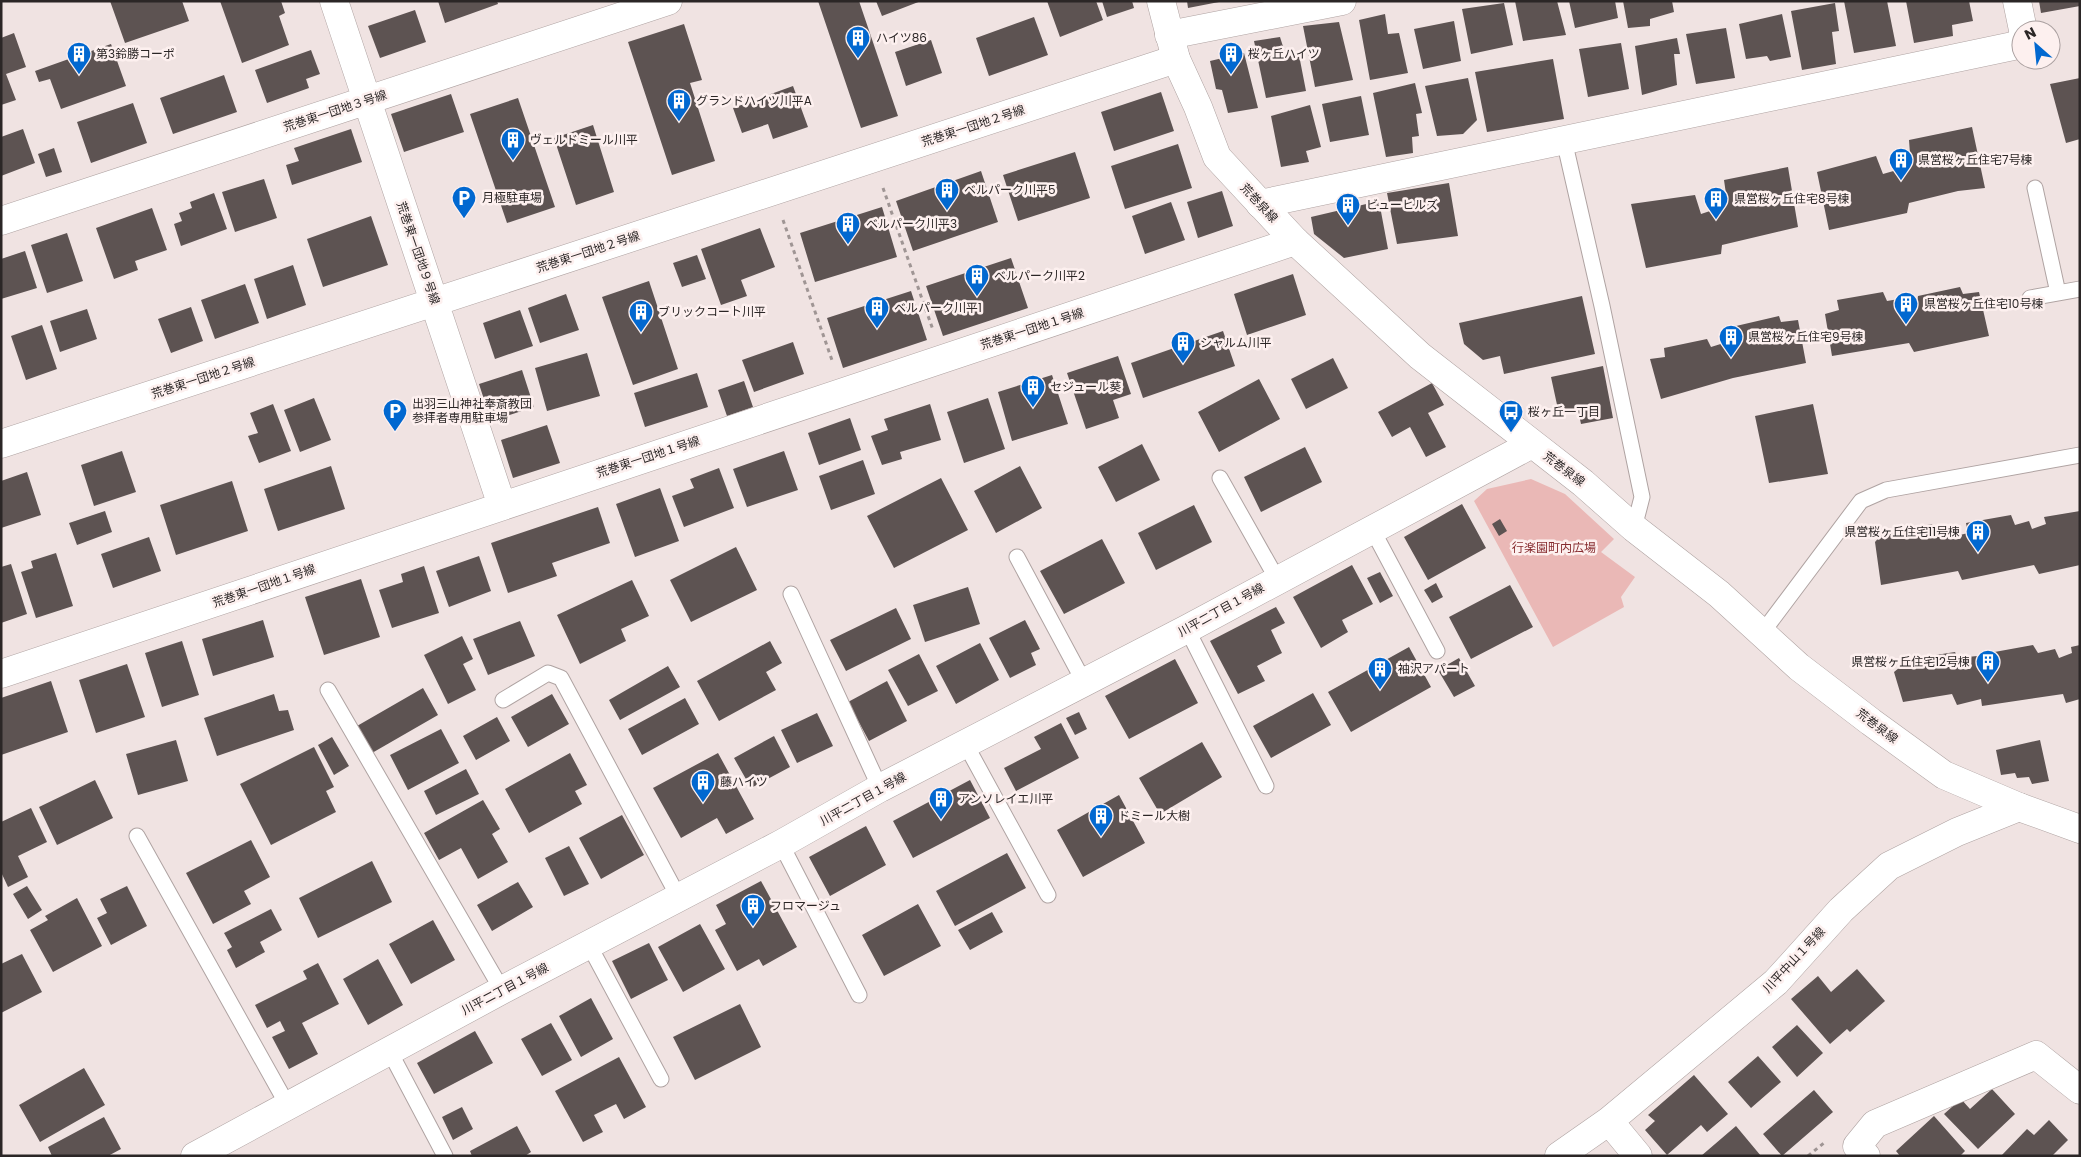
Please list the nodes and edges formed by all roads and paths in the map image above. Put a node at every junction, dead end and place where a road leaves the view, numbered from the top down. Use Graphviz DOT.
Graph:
graph roads {
  1 [pos="334,1"];
  2 [pos="668,1"];
  3 [pos="1161,1"];
  4 [pos="1342,1"];
  5 [pos="2017,1"];
  6 [pos="2021,20"];
  7 [pos="2011,46"];
  8 [pos="1172,47"];
  9 [pos="367,100"];
  10 [pos="1564,140"];
  11 [pos="873,159"];
  12 [pos="2035,188"];
  13 [pos="773,191"];
  14 [pos="1260,204"];
  15 [pos="1,221"];
  16 [pos="1295,241"];
  17 [pos="2080,288"];
  18 [pos="2058,293"];
  19 [pos="2030,298"];
  20 [pos="434,302"];
  21 [pos="943,359"];
  22 [pos="843,393"];
  23 [pos="1,444"];
  24 [pos="1532,444"];
  25 [pos="2080,455"];
  26 [pos="1220,478"];
  27 [pos="502,506"];
  28 [pos="1634,528"];
  29 [pos="1372,530"];
  30 [pos="1017,557"];
  31 [pos="1277,579"];
  32 [pos="791,594"];
  33 [pos="1187,629"];
  34 [pos="1762,633"];
  35 [pos="1437,652"];
  36 [pos="1,674"];
  37 [pos="1084,682"];
  38 [pos="328,690"];
  39 [pos="503,700"];
  40 [pos="966,745"];
  41 [pos="1266,786"];
  42 [pos="880,788"];
  43 [pos="2019,807"];
  44 [pos="2080,829"];
  45 [pos="137,836"];
  46 [pos="781,844"];
  47 [pos="1048,895"];
  48 [pos="679,898"];
  49 [pos="589,946"];
  50 [pos="502,990"];
  51 [pos="859,995"];
  52 [pos="390,1052"];
  53 [pos="661,1079"];
  54 [pos="2080,1090"];
  55 [pos="288,1106"];
  56 [pos="1609,1121"];
  57 [pos="1830,1138"];
  58 [pos="195,1156"];
  59 [pos="445,1156"];
  60 [pos="1559,1156"];
  61 [pos="1638,1156"];
  62 [pos="1808,1156"];
  63 [pos="1866,1156"];
  1 -- 9 [label="street, 荒巻東一団地９号線"];
  2 -- 9 [label="street, 荒巻東一団地３号線"];
  3 -- 8 [label="street, 荒巻泉線"];
  4 -- 8 [label="street, 荒巻東一団地２号線"];
  5 -- 6 [label="street"];
  7 -- 10 [label="street"];
  8 -- 11 [label="street, 荒巻東一団地２号線"];
  8 -- 14 [label="street, 荒巻泉線"];
  9 -- 15 [label="street, 荒巻東一団地３号線"];
  9 -- 20 [label="street, 荒巻東一団地９号線"];
  10 -- 14 [label="street"];
  10 -- 28 [label="lane"];
  11 -- 13 [label="street, 荒巻東一団地２号線"];
  11 -- 21 [label="path"];
  12 -- 18 [label="lane"];
  13 -- 20 [label="street, 荒巻東一団地２号線"];
  13 -- 22 [label="path"];
  14 -- 16 [label="street, 荒巻泉線"];
  16 -- 21 [label="street, 荒巻東一団地１号線"];
  16 -- 24 [label="street, 荒巻泉線"];
  17 -- 18 [label="lane"];
  18 -- 19 [label="lane"];
  20 -- 23 [label="street, 荒巻東一団地２号線"];
  20 -- 27 [label="street, 荒巻東一団地９号線"];
  21 -- 22 [label="street, 荒巻東一団地１号線"];
  22 -- 27 [label="street, 荒巻東一団地１号線"];
  24 -- 28 [label="street, 荒巻泉線"];
  24 -- 29 [label="street, 川平二丁目１号線"];
  25 -- 34 [label="lane"];
  26 -- 31 [label="lane"];
  27 -- 36 [label="street, 荒巻東一団地１号線"];
  28 -- 34 [label="street, 荒巻泉線"];
  29 -- 31 [label="street, 川平二丁目１号線"];
  29 -- 35 [label="lane"];
  30 -- 37 [label="lane"];
  31 -- 33 [label="street, 川平二丁目１号線"];
  32 -- 42 [label="lane"];
  33 -- 37 [label="street, 川平二丁目１号線"];
  33 -- 41 [label="lane"];
  34 -- 43 [label="street, 荒巻泉線"];
  37 -- 40 [label="street, 川平二丁目１号線"];
  38 -- 50 [label="lane"];
  39 -- 48 [label="lane"];
  40 -- 42 [label="street, 川平二丁目１号線"];
  40 -- 47 [label="lane"];
  42 -- 46 [label="street, 川平二丁目１号線"];
  43 -- 44 [label="street, 荒巻泉線"];
  43 -- 56 [label="street, 川平中山１号線"];
  45 -- 55 [label="lane"];
  46 -- 48 [label="street, 川平二丁目１号線"];
  46 -- 51 [label="lane"];
  48 -- 49 [label="street, 川平二丁目１号線"];
  49 -- 50 [label="street, 川平二丁目１号線"];
  49 -- 53 [label="lane"];
  50 -- 52 [label="street, 川平二丁目１号線"];
  52 -- 55 [label="street, 川平二丁目１号線"];
  52 -- 59 [label="lane"];
  54 -- 63 [label="street"];
  55 -- 58 [label="street, 川平二丁目１号線"];
  56 -- 60 [label="street, 川平中山１号線"];
  56 -- 61 [label="street"];
  57 -- 62 [label="path"];
}
